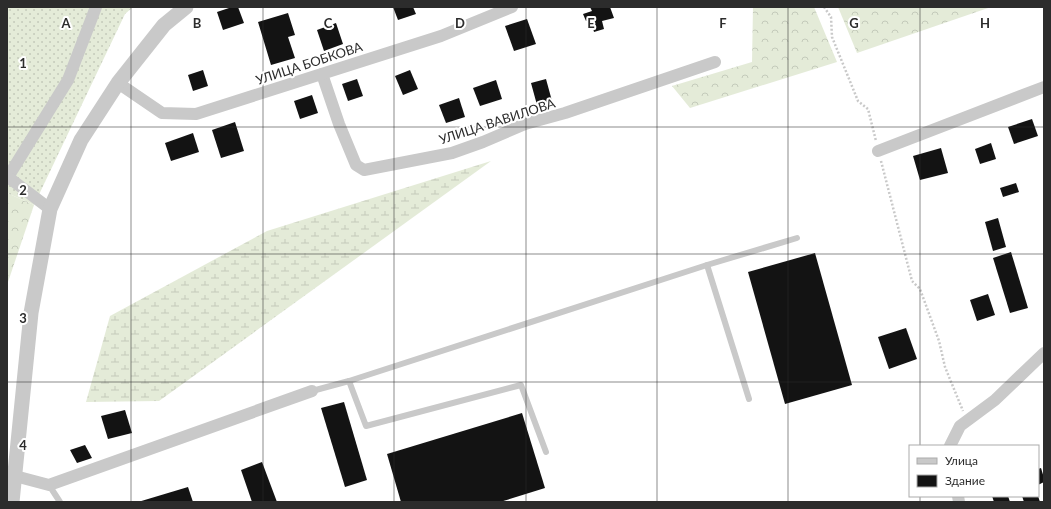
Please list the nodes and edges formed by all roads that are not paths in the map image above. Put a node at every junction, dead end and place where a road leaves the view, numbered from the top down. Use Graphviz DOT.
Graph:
graph roads {
  1 [pos="96,7"];
  2 [pos="186,7"];
  3 [pos="512,7"];
  4 [pos="715,62"];
  5 [pos="322,74"];
  6 [pos="118,83"];
  7 [pos="1044,87"];
  8 [pos="878,150"];
  9 [pos="8,176"];
  10 [pos="50,209"];
  11 [pos="797,238"];
  12 [pos="707,265"];
  13 [pos="1044,353"];
  14 [pos="349,381"];
  15 [pos="312,391"];
  16 [pos="749,399"];
  17 [pos="950,445"];
  18 [pos="546,452"];
  19 [pos="15,476"];
  20 [pos="48,485"];
  21 [pos="12,502"];
  22 [pos="60,502"];
  1 -- 9 [label="street"];
  2 -- 6 [label="street"];
  3 -- 5 [label="street, УЛИЦА БОБКОВА"];
  4 -- 5 [label="street, УЛИЦА ВАВИЛОВА"];
  5 -- 6 [label="street, УЛИЦА БОБКОВА"];
  6 -- 10 [label="street"];
  7 -- 8 [label="street"];
  9 -- 10 [label="street"];
  10 -- 19 [label="street"];
  11 -- 12 [label="lane"];
  12 -- 14 [label="lane"];
  12 -- 16 [label="lane"];
  13 -- 17 [label="street"];
  14 -- 15 [label="lane"];
  14 -- 18 [label="lane"];
  15 -- 20 [label="street"];
  19 -- 20 [label="street"];
  19 -- 21 [label="street"];
  20 -- 22 [label="lane"];
}
